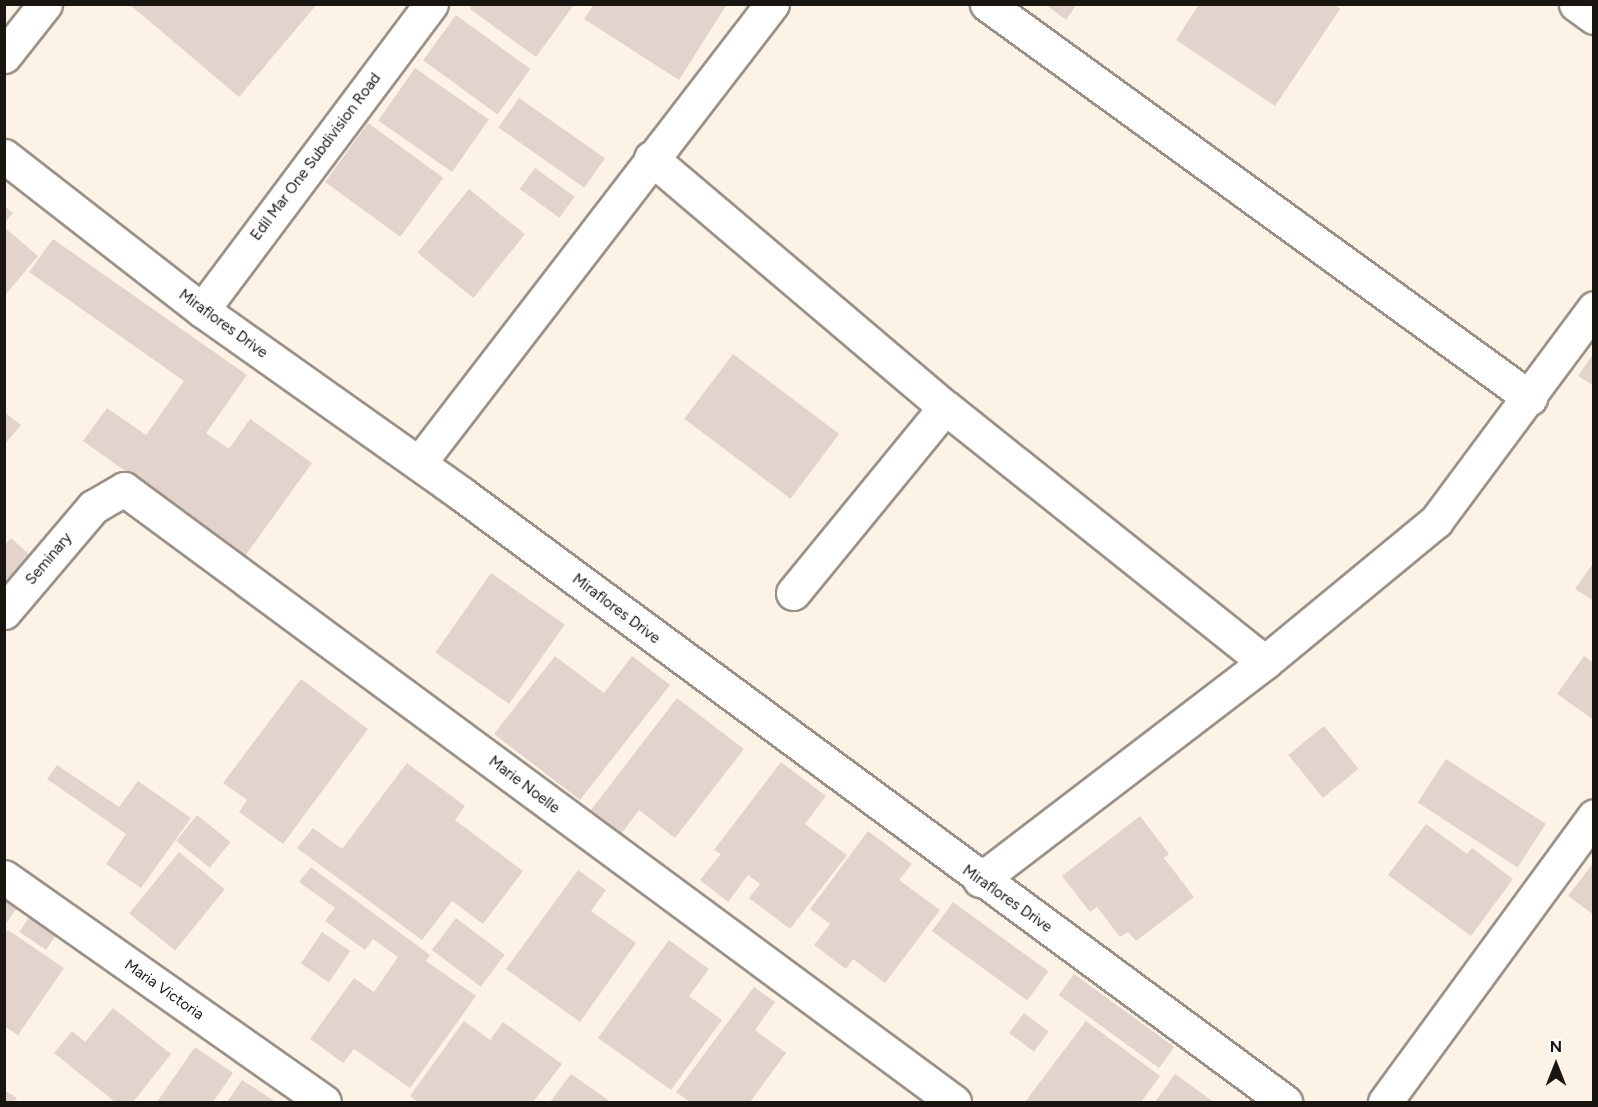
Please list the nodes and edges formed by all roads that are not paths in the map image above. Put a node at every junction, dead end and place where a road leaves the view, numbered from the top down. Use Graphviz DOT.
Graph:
graph roads {
  1 [pos="45,4"];
  2 [pos="431,4"];
  3 [pos="772,4"];
  4 [pos="987,4"];
  5 [pos="1576,4"];
  6 [pos="1593,17"];
  7 [pos="4,56"];
  8 [pos="4,156"];
  9 [pos="651,158"];
  10 [pos="1593,308"];
  11 [pos="202,310"];
  12 [pos="1530,398"];
  13 [pos="945,407"];
  14 [pos="419,463"];
  15 [pos="93,507"];
  16 [pos="793,593"];
  17 [pos="4,612"];
  18 [pos="1265,662"];
  19 [pos="1593,816"];
  20 [pos="4,877"];
  21 [pos="980,880"];
  22 [pos="324,1102"];
  23 [pos="954,1102"];
  24 [pos="1285,1102"];
  25 [pos="1385,1102"];
  1 -- 7 [label="street"];
  2 -- 11 [label="street, Edil Mar One Subdivision Road"];
  3 -- 9 [label="street"];
  4 -- 12 [label="street"];
  5 -- 6 [label="street"];
  8 -- 11 [label="street, Miraflores Drive"];
  9 -- 13 [label="street"];
  9 -- 14 [label="street"];
  10 -- 12 [label="street"];
  11 -- 14 [label="street, Miraflores Drive"];
  12 -- 18 [label="street"];
  13 -- 16 [label="street"];
  13 -- 18 [label="street"];
  14 -- 21 [label="street, Miraflores Drive"];
  15 -- 17 [label="street, Seminary"];
  15 -- 23 [label="street, Marie Noelle"];
  18 -- 21 [label="street"];
  19 -- 25 [label="street"];
  20 -- 22 [label="street, Maria Victoria"];
  21 -- 24 [label="street, Miraflores Drive"];
}
